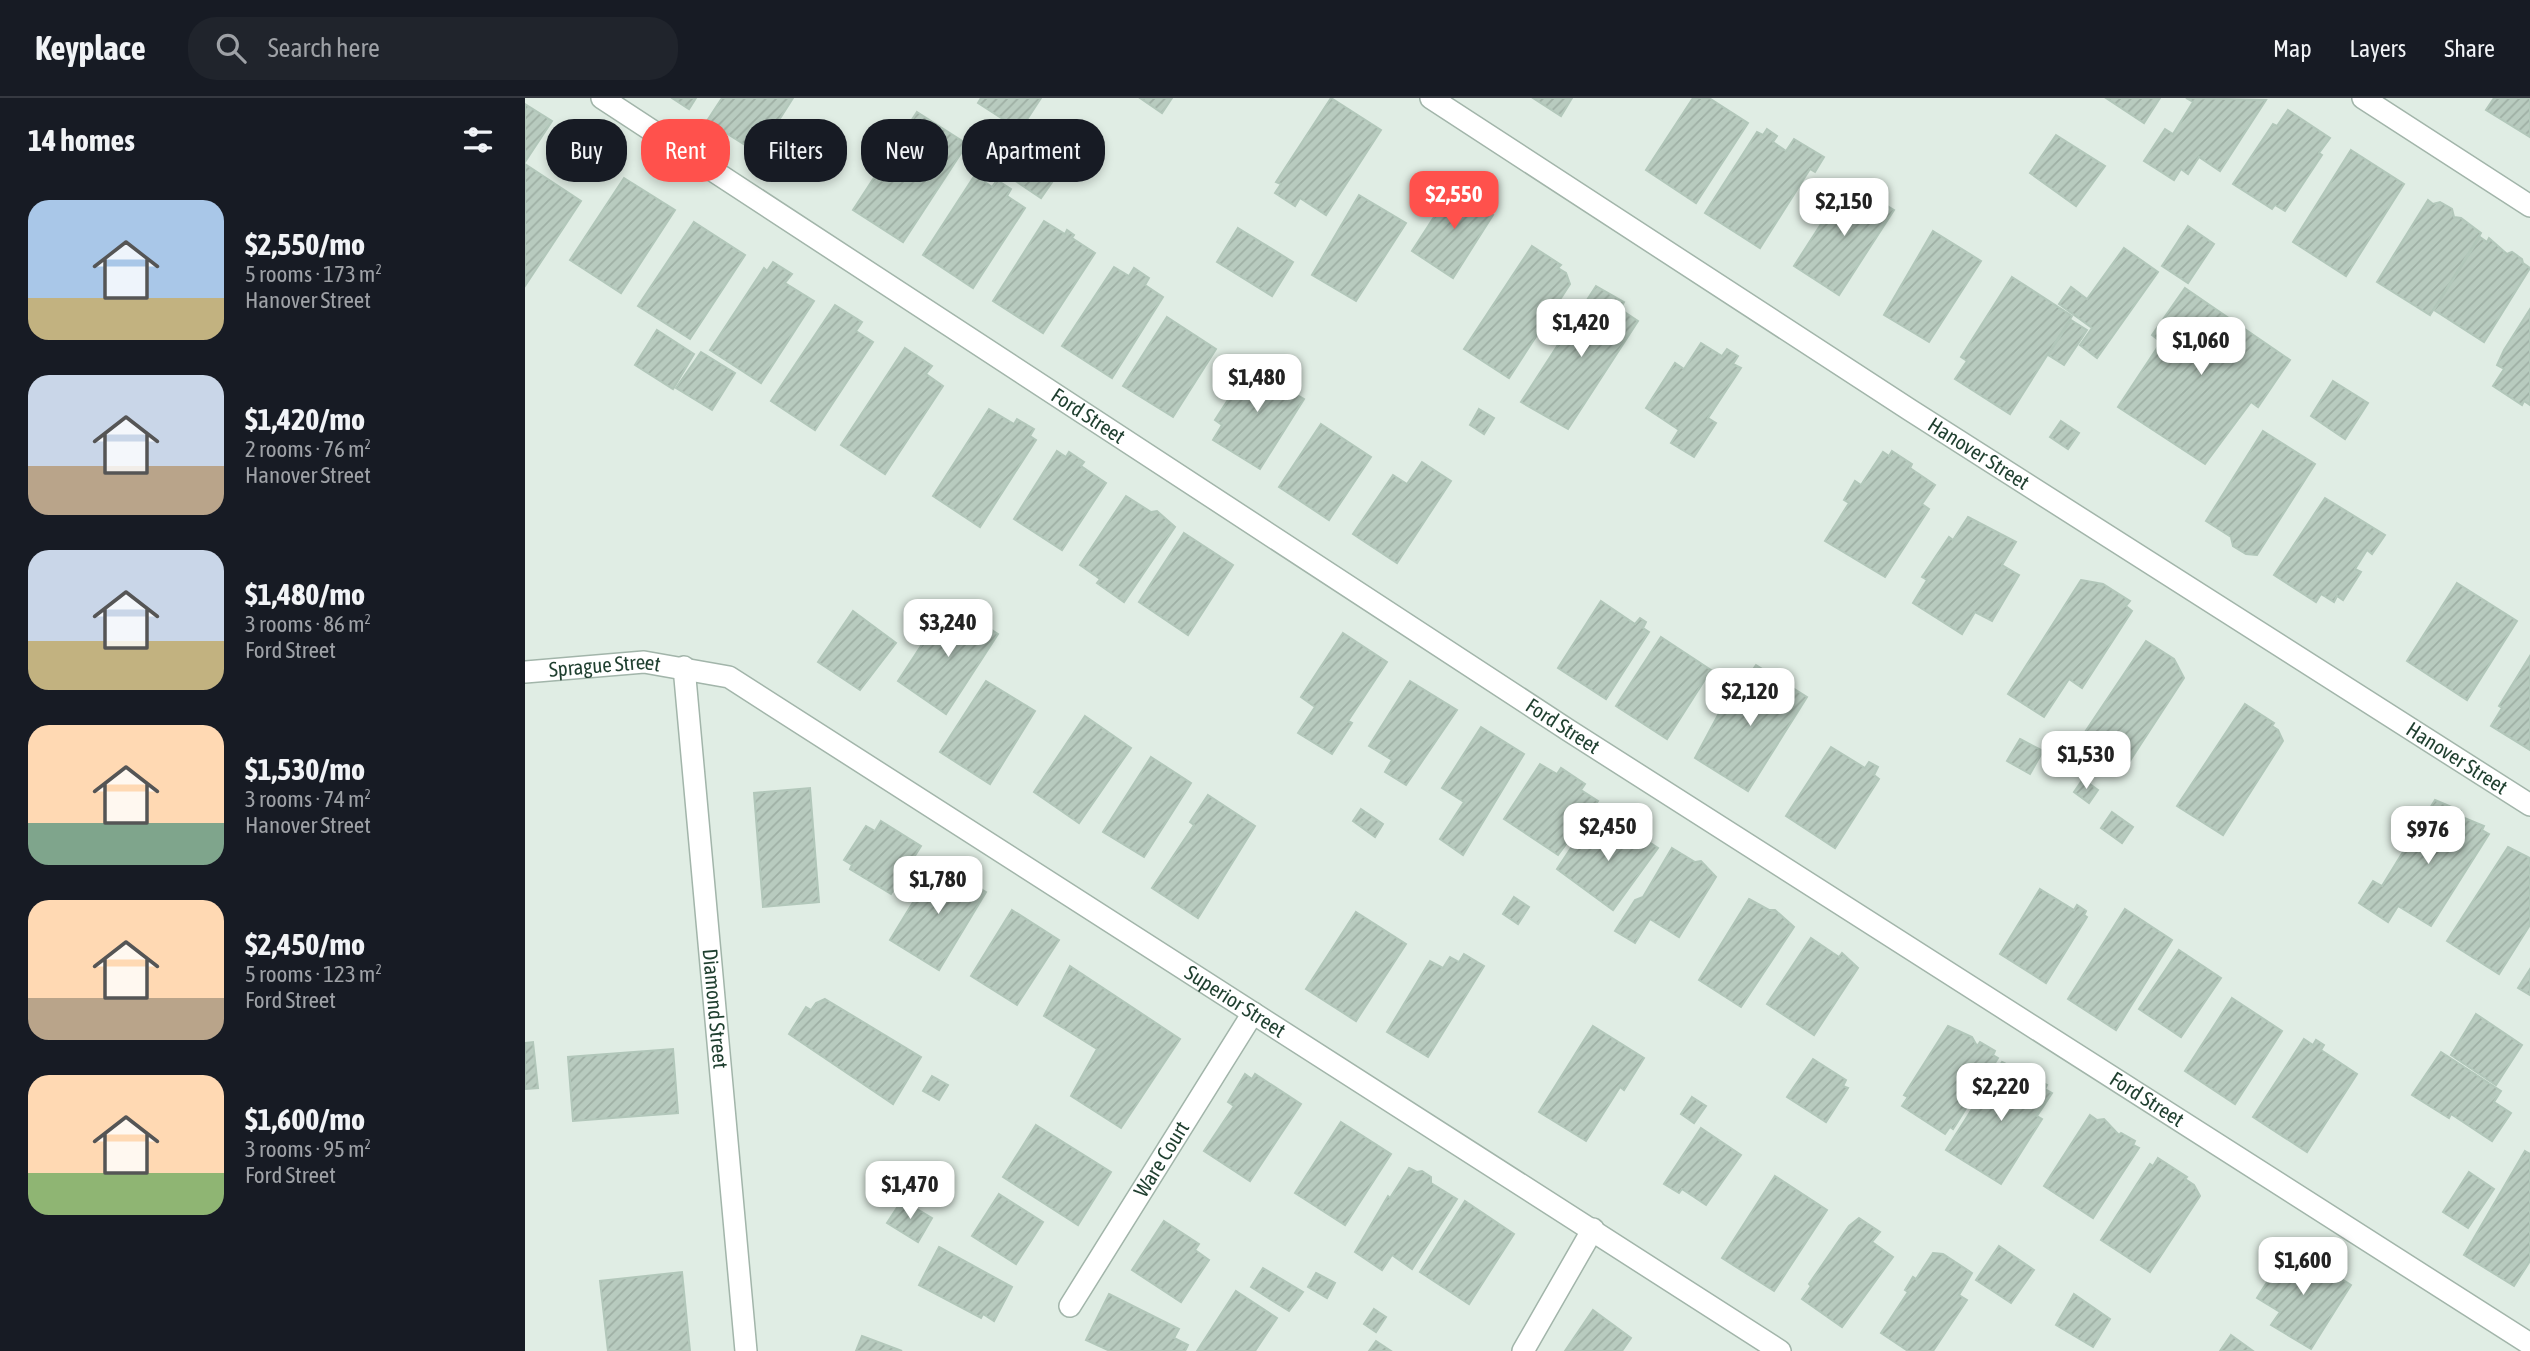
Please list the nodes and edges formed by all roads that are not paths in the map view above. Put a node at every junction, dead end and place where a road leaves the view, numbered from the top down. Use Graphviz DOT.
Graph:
graph roads {
  1 [pos="601,98"];
  2 [pos="1431,98"];
  3 [pos="2363,98"];
  4 [pos="2530,206"];
  5 [pos="684,667"];
  6 [pos="525,672"];
  7 [pos="2530,805"];
  8 [pos="1253,1013"];
  9 [pos="1593,1228"];
  10 [pos="1070,1307"];
  11 [pos="2530,1344"];
  12 [pos="746,1351"];
  13 [pos="1523,1351"];
  14 [pos="1780,1351"];
  1 -- 11 [label="street, Ford Street"];
  2 -- 7 [label="street, Hanover Street"];
  3 -- 4 [label="street"];
  5 -- 6 [label="street, Sprague Street"];
  5 -- 8 [label="street, Superior Street"];
  5 -- 12 [label="street, Diamond Street"];
  8 -- 9 [label="street, Superior Street"];
  8 -- 10 [label="street, Ware Court"];
  9 -- 13 [label="street"];
  9 -- 14 [label="street, Superior Street"];
}
